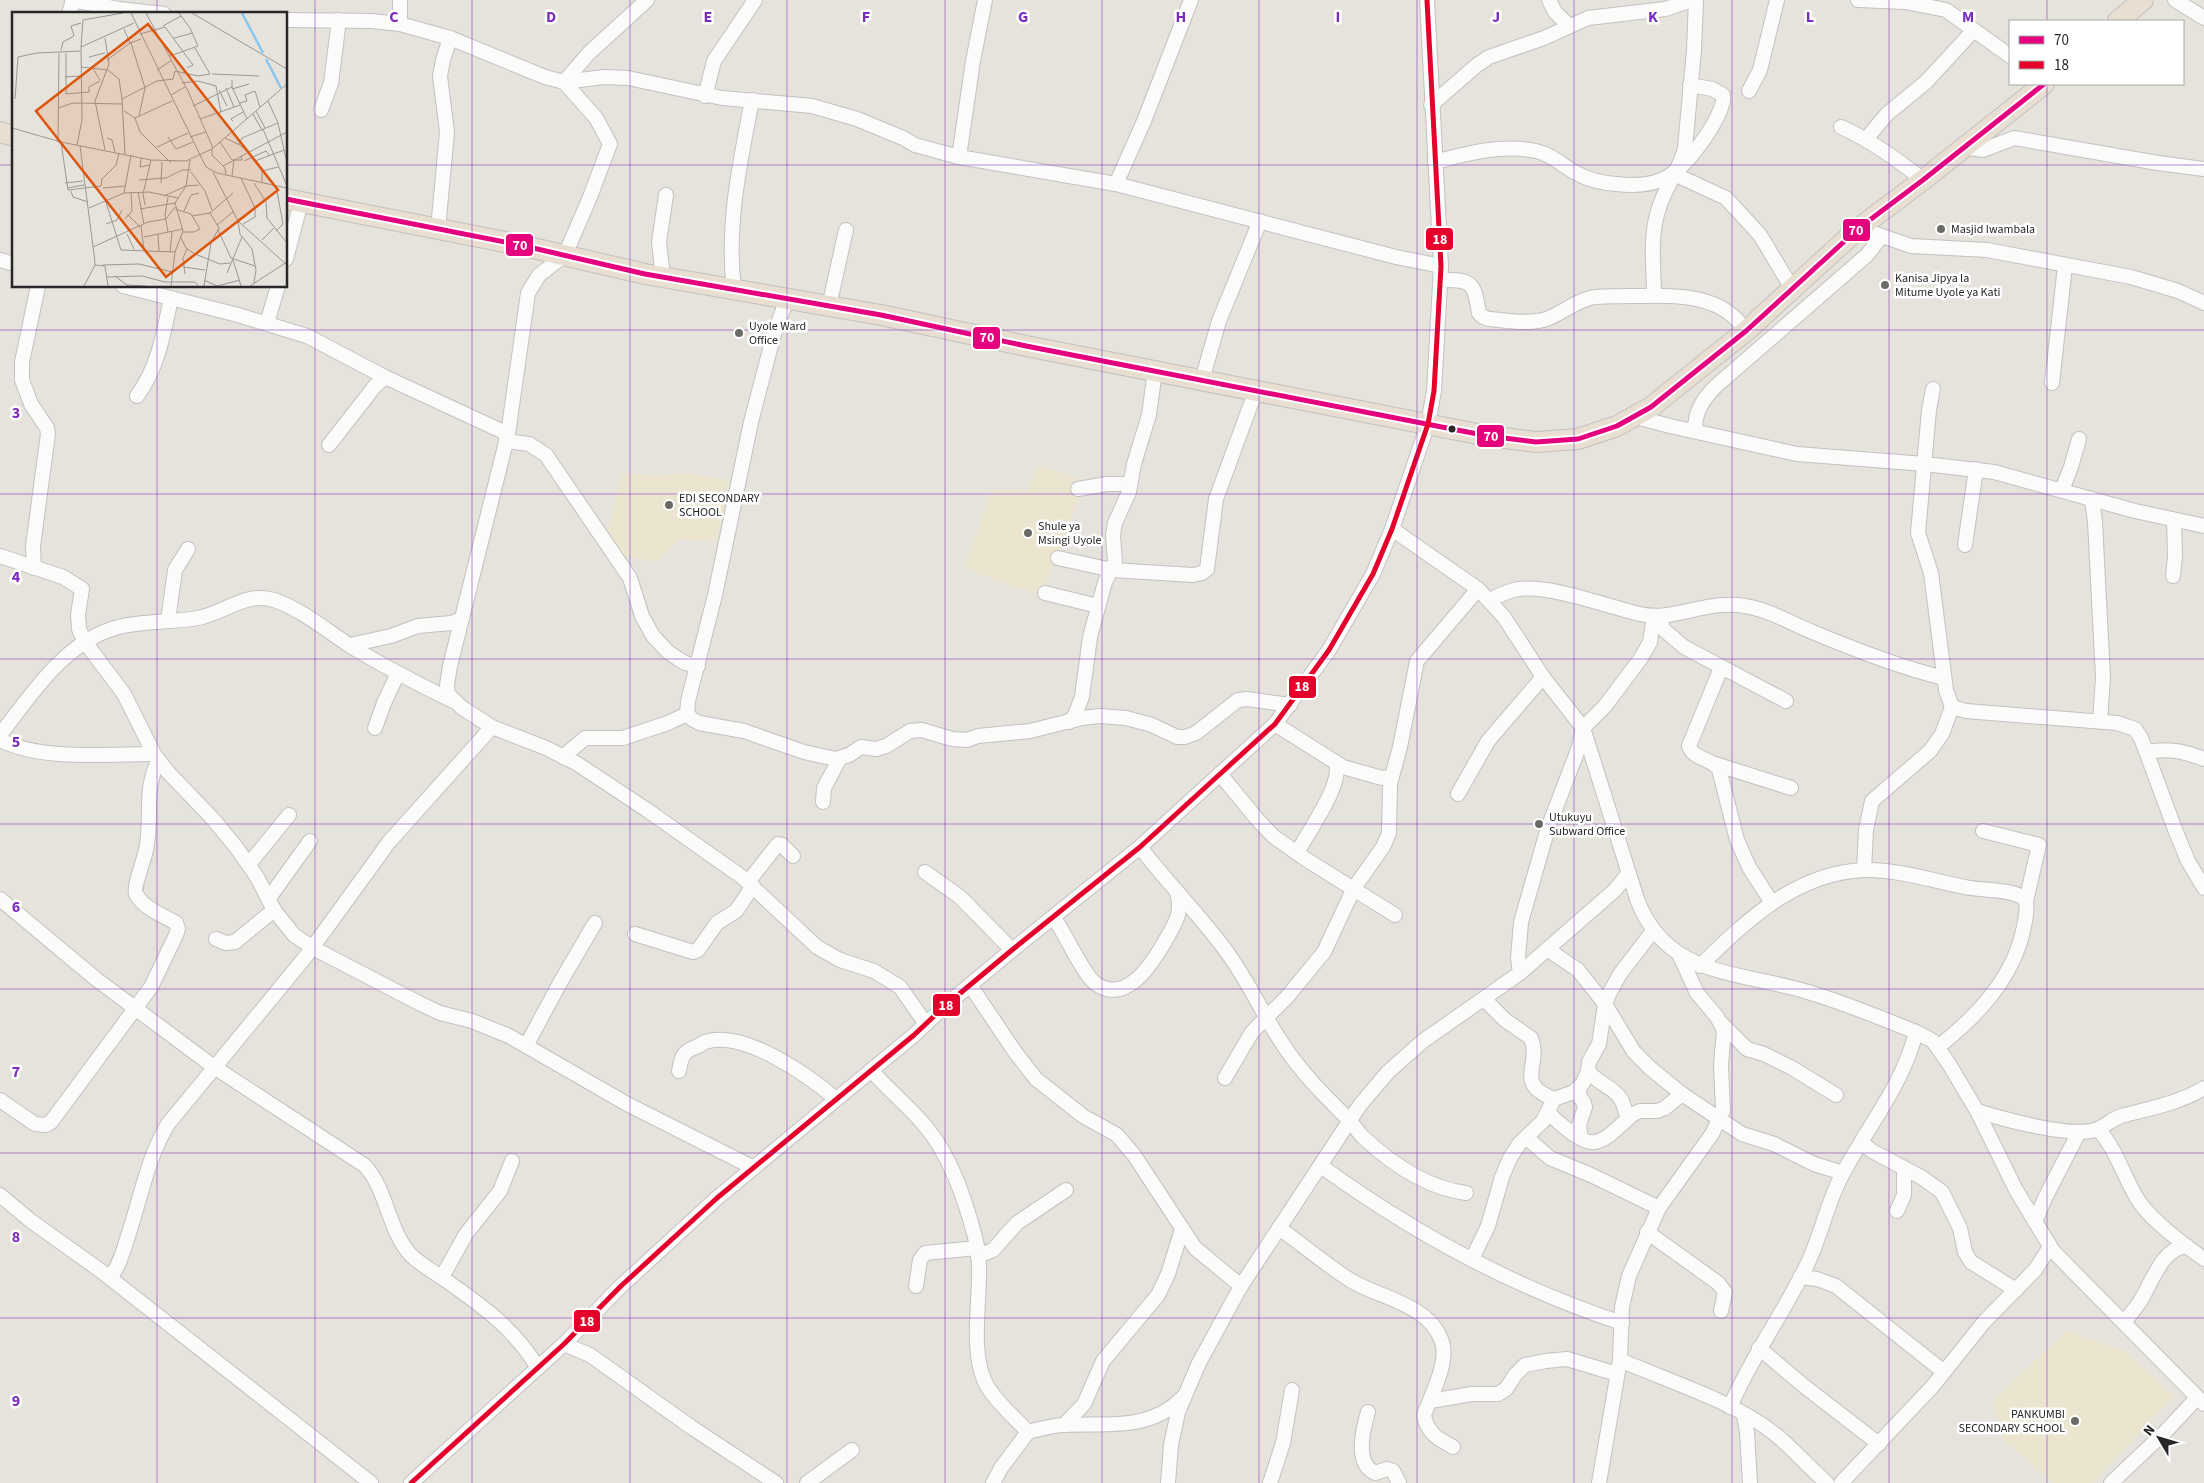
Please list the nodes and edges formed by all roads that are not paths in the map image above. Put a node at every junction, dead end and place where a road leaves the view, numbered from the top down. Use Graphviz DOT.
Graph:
graph roads {
  1 [pos="73,0"];
  2 [pos="400,0"];
  3 [pos="647,0"];
  4 [pos="755,0"];
  5 [pos="985,0"];
  6 [pos="1191,0"];
  7 [pos="1427,0"];
  8 [pos="1549,0"];
  9 [pos="1694,0"];
  10 [pos="1777,0"];
  11 [pos="1858,0"];
  12 [pos="2143,0"];
  13 [pos="2175,0"];
  14 [pos="1948,5"];
  15 [pos="146,12"];
  16 [pos="2204,18"];
  17 [pos="288,20"];
  18 [pos="339,20"];
  19 [pos="2119,20"];
  20 [pos="400,24"];
  21 [pos="1569,26"];
  22 [pos="1974,30"];
  23 [pos="450,38"];
  24 [pos="2009,55"];
  25 [pos="564,82"];
  26 [pos="1690,84"];
  27 [pos="2043,85"];
  28 [pos="1749,91"];
  29 [pos="705,96"];
  30 [pos="752,100"];
  31 [pos="1431,104"];
  32 [pos="321,110"];
  33 [pos="1841,127"];
  34 [pos="1866,138"];
  35 [pos="1964,147"];
  36 [pos="959,157"];
  37 [pos="1435,162"];
  38 [pos="2204,169"];
  39 [pos="1674,174"];
  40 [pos="1923,180"];
  41 [pos="1116,184"];
  42 [pos="666,195"];
  43 [pos="293,201"];
  44 [pos="1260,221"];
  45 [pos="1859,228"];
  46 [pos="438,229"];
  47 [pos="846,230"];
  48 [pos="1881,237"];
  49 [pos="288,242"];
  50 [pos="565,255"];
  51 [pos="2065,266"];
  52 [pos="1442,273"];
  53 [pos="663,277"];
  54 [pos="38,288"];
  55 [pos="131,288"];
  56 [pos="277,288"];
  57 [pos="734,289"];
  58 [pos="1793,290"];
  59 [pos="1654,296"];
  60 [pos="171,298"];
  61 [pos="787,299"];
  62 [pos="2204,303"];
  63 [pos="829,306"];
  64 [pos="267,323"];
  65 [pos="1746,331"];
  66 [pos="1155,371"];
  67 [pos="385,377"];
  68 [pos="1202,380"];
  69 [pos="2052,383"];
  70 [pos="1933,389"];
  71 [pos="1256,390"];
  72 [pos="138,396"];
  73 [pos="1636,417"];
  74 [pos="1428,424"];
  75 [pos="1695,430"];
  76 [pos="507,438"];
  77 [pos="2079,439"];
  78 [pos="329,445"];
  79 [pos="1925,464"];
  80 [pos="1976,469"];
  81 [pos="1130,484"];
  82 [pos="1078,490"];
  83 [pos="2062,490"];
  84 [pos="2092,499"];
  85 [pos="2174,520"];
  86 [pos="2204,526"];
  87 [pos="1392,529"];
  88 [pos="1965,545"];
  89 [pos="188,548"];
  90 [pos="0,556"];
  91 [pos="1058,558"];
  92 [pos="34,568"];
  93 [pos="1112,570"];
  94 [pos="2173,576"];
  95 [pos="1478,590"];
  96 [pos="1045,593"];
  97 [pos="1489,600"];
  98 [pos="1098,606"];
  99 [pos="1657,616"];
  100 [pos="462,619"];
  101 [pos="168,621"];
  102 [pos="85,642"];
  103 [pos="350,645"];
  104 [pos="698,666"];
  105 [pos="1721,668"];
  106 [pos="398,673"];
  107 [pos="1543,677"];
  108 [pos="1944,678"];
  109 [pos="453,701"];
  110 [pos="1786,701"];
  111 [pos="1290,705"];
  112 [pos="1952,707"];
  113 [pos="687,714"];
  114 [pos="2100,721"];
  115 [pos="1069,722"];
  116 [pos="1275,724"];
  117 [pos="492,727"];
  118 [pos="375,728"];
  119 [pos="1582,728"];
  120 [pos="0,734"];
  121 [pos="0,740"];
  122 [pos="2147,752"];
  123 [pos="156,757"];
  124 [pos="564,757"];
  125 [pos="840,758"];
  126 [pos="2204,759"];
  127 [pos="1336,763"];
  128 [pos="1715,764"];
  129 [pos="1220,774"];
  130 [pos="1391,777"];
  131 [pos="1791,788"];
  132 [pos="1458,794"];
  133 [pos="822,802"];
  134 [pos="289,815"];
  135 [pos="1983,831"];
  136 [pos="310,841"];
  137 [pos="1140,847"];
  138 [pos="1297,853"];
  139 [pos="793,856"];
  140 [pos="249,864"];
  141 [pos="1864,870"];
  142 [pos="925,872"];
  143 [pos="1628,874"];
  144 [pos="751,884"];
  145 [pos="1354,888"];
  146 [pos="2204,888"];
  147 [pos="1177,892"];
  148 [pos="0,899"];
  149 [pos="2026,901"];
  150 [pos="1772,903"];
  151 [pos="271,904"];
  152 [pos="1395,915"];
  153 [pos="1054,918"];
  154 [pos="595,923"];
  155 [pos="1653,931"];
  156 [pos="636,934"];
  157 [pos="216,939"];
  158 [pos="313,948"];
  159 [pos="1547,949"];
  160 [pos="1012,950"];
  161 [pos="1680,956"];
  162 [pos="1700,966"];
  163 [pos="1520,973"];
  164 [pos="970,985"];
  165 [pos="1484,999"];
  166 [pos="1605,1004"];
  167 [pos="134,1008"];
  168 [pos="1266,1018"];
  169 [pos="1721,1023"];
  170 [pos="926,1024"];
  171 [pos="1916,1032"];
  172 [pos="526,1046"];
  173 [pos="1938,1047"];
  174 [pos="214,1066"];
  175 [pos="871,1070"];
  176 [pos="679,1071"];
  177 [pos="1588,1071"];
  178 [pos="1225,1078"];
  179 [pos="1580,1088"];
  180 [pos="2204,1088"];
  181 [pos="1682,1094"];
  182 [pos="1836,1095"];
  183 [pos="836,1099"];
  184 [pos="1554,1099"];
  185 [pos="0,1100"];
  186 [pos="1977,1112"];
  187 [pos="1548,1113"];
  188 [pos="1631,1116"];
  189 [pos="1350,1120"];
  190 [pos="1720,1120"];
  191 [pos="2098,1129"];
  192 [pos="2079,1132"];
  193 [pos="1527,1138"];
  194 [pos="1581,1138"];
  195 [pos="1862,1143"];
  196 [pos="512,1161"];
  197 [pos="1321,1166"];
  198 [pos="754,1168"];
  199 [pos="1904,1168"];
  200 [pos="1843,1173"];
  201 [pos="1066,1190"];
  202 [pos="1466,1193"];
  203 [pos="0,1195"];
  204 [pos="1659,1208"];
  205 [pos="1897,1212"];
  206 [pos="2035,1222"];
  207 [pos="1279,1228"];
  208 [pos="1182,1229"];
  209 [pos="1647,1232"];
  210 [pos="2187,1246"];
  211 [pos="2050,1247"];
  212 [pos="978,1252"];
  213 [pos="1472,1259"];
  214 [pos="2204,1259"];
  215 [pos="442,1277"];
  216 [pos="110,1278"];
  217 [pos="1800,1278"];
  218 [pos="916,1286"];
  219 [pos="1241,1286"];
  220 [pos="2016,1290"];
  221 [pos="1721,1311"];
  222 [pos="2124,1322"];
  223 [pos="1622,1323"];
  224 [pos="564,1344"];
  225 [pos="1759,1348"];
  226 [pos="1620,1360"];
  227 [pos="538,1368"];
  228 [pos="1944,1372"];
  229 [pos="1617,1374"];
  230 [pos="1292,1390"];
  231 [pos="1185,1396"];
  232 [pos="1430,1401"];
  233 [pos="2201,1404"];
  234 [pos="1730,1407"];
  235 [pos="1368,1412"];
  236 [pos="1744,1415"];
  237 [pos="1064,1425"];
  238 [pos="1028,1432"];
  239 [pos="1879,1444"];
  240 [pos="1453,1447"];
  241 [pos="852,1450"];
  242 [pos="371,1483"];
  243 [pos="413,1483"];
  244 [pos="776,1483"];
  245 [pos="807,1483"];
  246 [pos="993,1483"];
  247 [pos="1169,1483"];
  248 [pos="1270,1483"];
  249 [pos="1399,1483"];
  250 [pos="1599,1483"];
  251 [pos="1750,1483"];
  252 [pos="1827,1483"];
  253 [pos="1841,1483"];
  254 [pos="2111,1483"];
  1 -- 15 [label="street"];
  2 -- 20 [label="street"];
  3 -- 25 [label="street"];
  4 -- 29 [label="street"];
  5 -- 36 [label="street"];
  6 -- 41 [label="street"];
  7 -- 31 [label="street"];
  8 -- 21 [label="street"];
  9 -- 21 [label="street"];
  9 -- 26 [label="street"];
  10 -- 28 [label="street"];
  11 -- 14 [label="street"];
  12 -- 19 [label="highway"];
  13 -- 16 [label="street"];
  14 -- 22 [label="street"];
  17 -- 18 [label="street"];
  18 -- 20 [label="street"];
  18 -- 32 [label="street"];
  20 -- 23 [label="street"];
  21 -- 31 [label="street"];
  22 -- 24 [label="street"];
  22 -- 34 [label="street"];
  23 -- 25 [label="street"];
  23 -- 46 [label="street"];
  25 -- 29 [label="street"];
  25 -- 50 [label="street"];
  26 -- 39 [label="street"];
  26 -- 39 [label="street"];
  27 -- 35 [label="highway"];
  29 -- 30 [label="street"];
  30 -- 36 [label="street"];
  30 -- 57 [label="street"];
  31 -- 37 [label="street"];
  33 -- 34 [label="street"];
  34 -- 40 [label="street"];
  35 -- 38 [label="street"];
  35 -- 40 [label="highway"];
  36 -- 41 [label="street"];
  37 -- 39 [label="street"];
  37 -- 52 [label="street"];
  39 -- 58 [label="street"];
  39 -- 59 [label="street"];
  40 -- 45 [label="highway"];
  41 -- 44 [label="street"];
  42 -- 53 [label="street"];
  43 -- 46 [label="highway"];
  43 -- 49 [label="street"];
  44 -- 52 [label="street"];
  44 -- 68 [label="street"];
  45 -- 48 [label="street"];
  45 -- 58 [label="highway"];
  46 -- 50 [label="highway"];
  47 -- 63 [label="street"];
  48 -- 51 [label="street"];
  48 -- 75 [label="street"];
  50 -- 53 [label="highway"];
  50 -- 76 [label="street"];
  51 -- 62 [label="street"];
  51 -- 69 [label="street"];
  52 -- 59 [label="street"];
  52 -- 74 [label="street"];
  53 -- 57 [label="highway"];
  54 -- 92 [label="street"];
  55 -- 60 [label="street"];
  56 -- 64 [label="street"];
  57 -- 61 [label="highway"];
  58 -- 65 [label="highway"];
  59 -- 65 [label="street"];
  60 -- 64 [label="street"];
  60 -- 72 [label="street"];
  61 -- 63 [label="highway"];
  61 -- 104 [label="street"];
  63 -- 66 [label="highway"];
  64 -- 67 [label="street"];
  65 -- 73 [label="highway"];
  66 -- 68 [label="highway"];
  66 -- 81 [label="street"];
  67 -- 76 [label="street"];
  67 -- 78 [label="street"];
  68 -- 71 [label="highway"];
  70 -- 79 [label="street"];
  71 -- 74 [label="highway"];
  71 -- 93 [label="street"];
  73 -- 74 [label="highway"];
  73 -- 75 [label="street"];
  74 -- 87 [label="street"];
  75 -- 79 [label="street"];
  76 -- 100 [label="street"];
  76 -- 104 [label="street"];
  77 -- 83 [label="street"];
  79 -- 80 [label="street"];
  79 -- 108 [label="street"];
  80 -- 83 [label="street"];
  80 -- 88 [label="street"];
  81 -- 82 [label="street"];
  81 -- 93 [label="street"];
  83 -- 84 [label="street"];
  84 -- 85 [label="street"];
  84 -- 114 [label="street"];
  85 -- 86 [label="street"];
  85 -- 94 [label="street"];
  87 -- 95 [label="street"];
  87 -- 111 [label="street"];
  89 -- 101 [label="street"];
  90 -- 92 [label="street"];
  91 -- 93 [label="street"];
  92 -- 102 [label="street"];
  93 -- 98 [label="street"];
  95 -- 97 [label="street"];
  95 -- 130 [label="street"];
  96 -- 98 [label="street"];
  97 -- 99 [label="street"];
  97 -- 107 [label="street"];
  98 -- 115 [label="street"];
  99 -- 105 [label="street"];
  99 -- 108 [label="street"];
  99 -- 119 [label="street"];
  100 -- 103 [label="street"];
  100 -- 109 [label="street"];
  101 -- 102 [label="street"];
  101 -- 103 [label="street"];
  102 -- 120 [label="street"];
  102 -- 123 [label="street"];
  103 -- 106 [label="street"];
  104 -- 113 [label="street"];
  105 -- 110 [label="street"];
  105 -- 128 [label="street"];
  106 -- 109 [label="street"];
  106 -- 118 [label="street"];
  107 -- 119 [label="street"];
  107 -- 132 [label="street"];
  108 -- 112 [label="street"];
  109 -- 117 [label="street"];
  111 -- 115 [label="street"];
  111 -- 116 [label="street"];
  112 -- 114 [label="street"];
  112 -- 141 [label="street"];
  113 -- 124 [label="street"];
  113 -- 125 [label="street"];
  114 -- 122 [label="street"];
  115 -- 125 [label="street"];
  116 -- 127 [label="street"];
  116 -- 129 [label="street"];
  117 -- 124 [label="street"];
  117 -- 158 [label="street"];
  119 -- 143 [label="street"];
  119 -- 163 [label="street"];
  121 -- 123 [label="street"];
  122 -- 126 [label="street"];
  122 -- 146 [label="street"];
  123 -- 140 [label="street"];
  123 -- 167 [label="street"];
  124 -- 144 [label="street"];
  125 -- 133 [label="street"];
  127 -- 130 [label="street"];
  127 -- 138 [label="street"];
  128 -- 131 [label="street"];
  128 -- 150 [label="street"];
  129 -- 137 [label="street"];
  129 -- 138 [label="street"];
  130 -- 145 [label="street"];
  134 -- 140 [label="street"];
  135 -- 149 [label="street"];
  136 -- 151 [label="street"];
  137 -- 147 [label="street"];
  137 -- 153 [label="street"];
  138 -- 145 [label="street"];
  139 -- 144 [label="street"];
  140 -- 151 [label="street"];
  141 -- 149 [label="street"];
  141 -- 150 [label="street"];
  142 -- 160 [label="street"];
  143 -- 155 [label="street"];
  143 -- 159 [label="street"];
  144 -- 156 [label="street"];
  144 -- 170 [label="street"];
  145 -- 152 [label="street"];
  145 -- 168 [label="street"];
  147 -- 153 [label="street"];
  147 -- 168 [label="street"];
  148 -- 167 [label="street"];
  149 -- 173 [label="street"];
  150 -- 162 [label="street"];
  151 -- 157 [label="street"];
  151 -- 158 [label="street"];
  153 -- 160 [label="street"];
  154 -- 172 [label="street"];
  155 -- 161 [label="street"];
  155 -- 166 [label="street"];
  158 -- 172 [label="street"];
  158 -- 174 [label="street"];
  159 -- 163 [label="street"];
  159 -- 166 [label="street"];
  160 -- 164 [label="street"];
  161 -- 162 [label="street"];
  161 -- 169 [label="street"];
  162 -- 171 [label="street"];
  163 -- 165 [label="street"];
  164 -- 170 [label="street"];
  164 -- 208 [label="street"];
  165 -- 184 [label="street"];
  165 -- 189 [label="street"];
  166 -- 177 [label="street"];
  166 -- 181 [label="street"];
  167 -- 174 [label="street"];
  167 -- 185 [label="street"];
  168 -- 178 [label="street"];
  168 -- 189 [label="street"];
  169 -- 182 [label="street"];
  169 -- 190 [label="street"];
  170 -- 175 [label="street"];
  171 -- 173 [label="street"];
  171 -- 195 [label="street"];
  172 -- 198 [label="street"];
  173 -- 186 [label="street"];
  174 -- 215 [label="street"];
  174 -- 216 [label="street"];
  175 -- 183 [label="street"];
  175 -- 212 [label="street"];
  176 -- 183 [label="street"];
  177 -- 179 [label="street"];
  177 -- 188 [label="street"];
  179 -- 184 [label="street"];
  179 -- 194 [label="street"];
  180 -- 191 [label="street"];
  181 -- 188 [label="street"];
  181 -- 190 [label="street"];
  183 -- 198 [label="street"];
  184 -- 187 [label="street"];
  186 -- 192 [label="street"];
  186 -- 206 [label="street"];
  187 -- 193 [label="street"];
  187 -- 194 [label="street"];
  188 -- 194 [label="street"];
  189 -- 197 [label="street"];
  189 -- 202 [label="street"];
  190 -- 200 [label="street"];
  190 -- 204 [label="street"];
  191 -- 192 [label="street"];
  191 -- 210 [label="street"];
  192 -- 206 [label="street"];
  193 -- 204 [label="street"];
  193 -- 213 [label="street"];
  195 -- 199 [label="street"];
  195 -- 200 [label="street"];
  196 -- 215 [label="street"];
  197 -- 207 [label="street"];
  197 -- 213 [label="street"];
  198 -- 224 [label="street"];
  199 -- 205 [label="street"];
  199 -- 220 [label="street"];
  200 -- 217 [label="street"];
  201 -- 212 [label="street"];
  203 -- 216 [label="street"];
  204 -- 209 [label="street"];
  206 -- 211 [label="street"];
  207 -- 219 [label="street"];
  207 -- 232 [label="street"];
  208 -- 219 [label="street"];
  208 -- 237 [label="street"];
  209 -- 221 [label="street"];
  209 -- 223 [label="street"];
  210 -- 214 [label="street"];
  210 -- 222 [label="street"];
  211 -- 220 [label="street"];
  211 -- 222 [label="street"];
  212 -- 218 [label="street"];
  212 -- 238 [label="street"];
  213 -- 223 [label="street"];
  215 -- 227 [label="street"];
  216 -- 242 [label="street"];
  217 -- 225 [label="street"];
  217 -- 228 [label="street"];
  219 -- 231 [label="street"];
  220 -- 228 [label="street"];
  222 -- 233 [label="street"];
  223 -- 226 [label="street"];
  224 -- 227 [label="street"];
  224 -- 244 [label="street"];
  225 -- 234 [label="street"];
  225 -- 239 [label="street"];
  226 -- 229 [label="street"];
  226 -- 234 [label="street"];
  227 -- 243 [label="street"];
  228 -- 239 [label="street"];
  229 -- 232 [label="street"];
  229 -- 250 [label="street"];
  230 -- 248 [label="street"];
  231 -- 237 [label="street"];
  231 -- 247 [label="street"];
  232 -- 240 [label="street"];
  233 -- 254 [label="street"];
  234 -- 236 [label="street"];
  235 -- 249 [label="street"];
  236 -- 251 [label="street"];
  236 -- 252 [label="street"];
  237 -- 238 [label="street"];
  238 -- 246 [label="street"];
  239 -- 253 [label="street"];
  241 -- 245 [label="street"];
}
